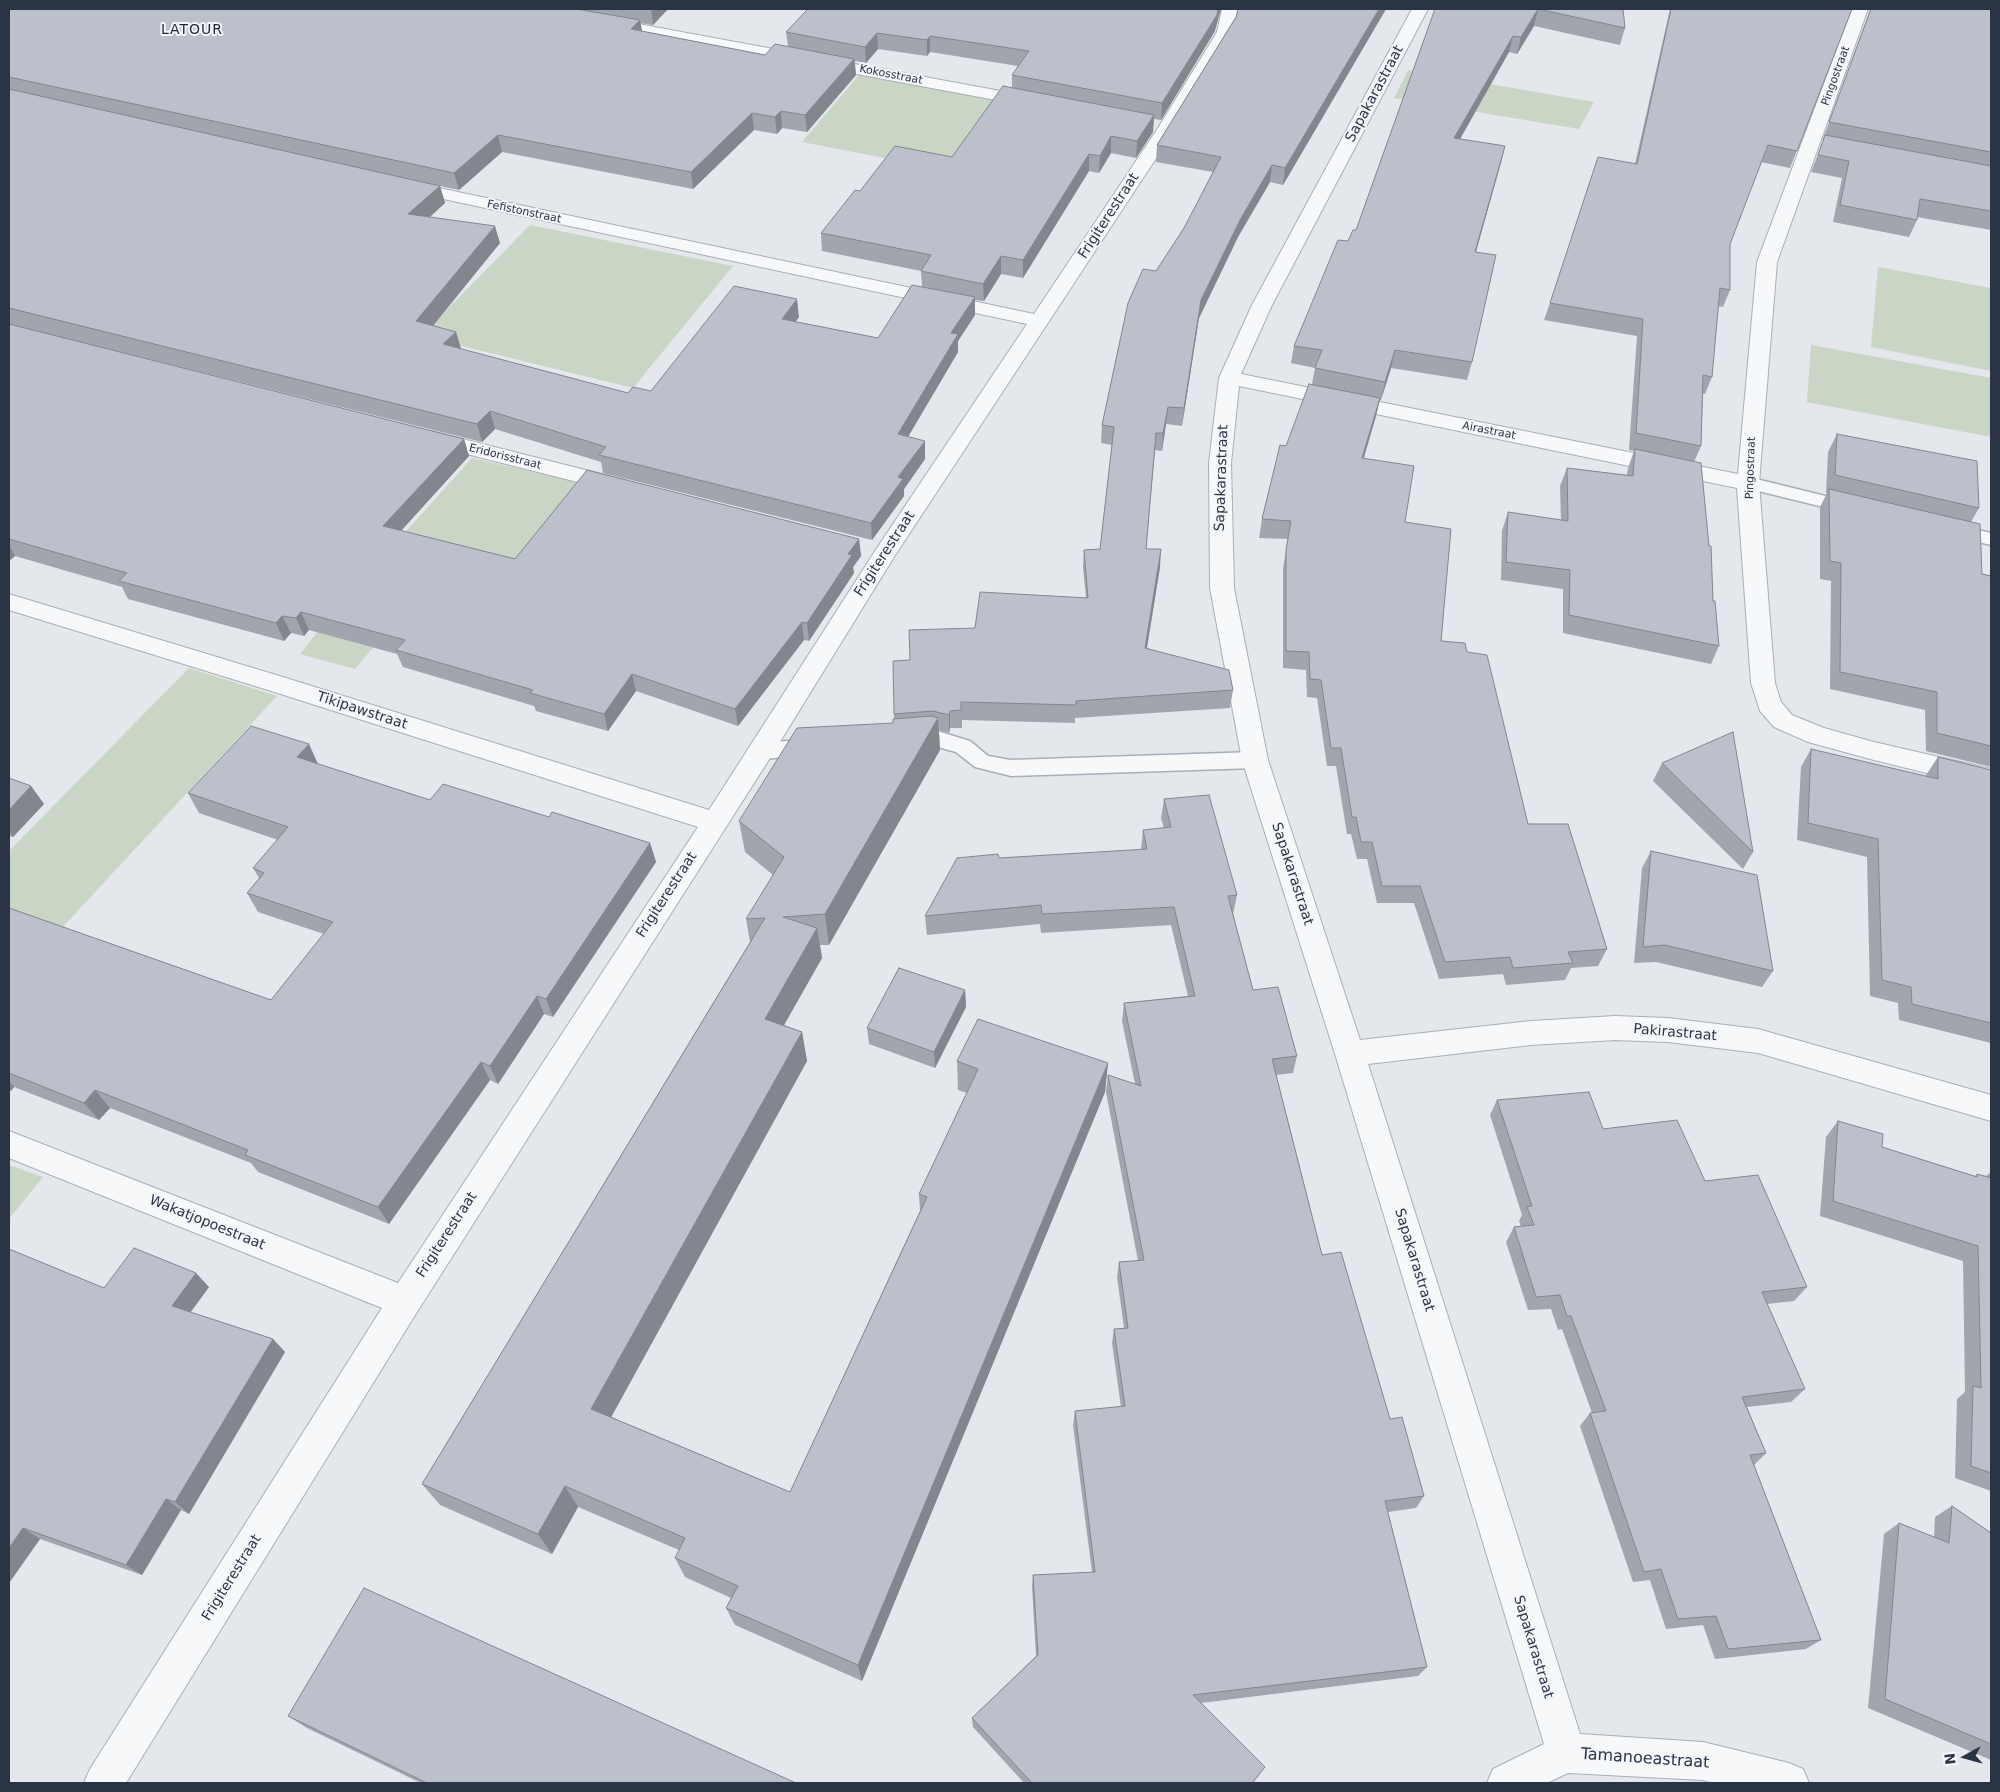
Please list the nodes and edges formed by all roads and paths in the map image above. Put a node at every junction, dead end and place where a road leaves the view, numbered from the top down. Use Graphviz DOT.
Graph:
graph roads {
  1 [pos="1230,9"];
  2 [pos="1420,9"];
  3 [pos="1860,9"];
  4 [pos="595,21"];
  5 [pos="1051,106"];
  6 [pos="386,182"];
  7 [pos="1040,321"];
  8 [pos="1229,378"];
  9 [pos="413,434"];
  10 [pos="1748,483"];
  11 [pos="634,490"];
  12 [pos="1868,511"];
  13 [pos="1934,526"];
  14 [pos="1991,539"];
  15 [pos="9,602"];
  16 [pos="886,742"];
  17 [pos="838,746"];
  18 [pos="761,751"];
  19 [pos="1255,760"];
  20 [pos="1991,779"];
  21 [pos="714,822"];
  22 [pos="1350,1054"];
  23 [pos="1991,1108"];
  24 [pos="9,1144"];
  25 [pos="405,1301"];
  26 [pos="1566,1753"];
  27 [pos="104,1783"];
  28 [pos="1507,1783"];
  29 [pos="1789,1783"];
  1 -- 7 [label="street, Frigiterestraat"];
  2 -- 8 [label="street, Sapakarastraat"];
  3 -- 10 [label="street, Pingostraat"];
  4 -- 5 [label="street, Kokosstraat"];
  6 -- 7 [label="street, Fefistonstraat"];
  7 -- 18 [label="street, Frigiterestraat"];
  8 -- 10 [label="street, Airastraat"];
  8 -- 19 [label="street, Sapakarastraat"];
  9 -- 11 [label="street, Eridorisstraat"];
  10 -- 12 [label="lane"];
  10 -- 20 [label="street, Pingostraat"];
  13 -- 14 [label="lane"];
  15 -- 21 [label="street, Tikipawstraat"];
  16 -- 19 [label="lane"];
  17 -- 18 [label="lane"];
  18 -- 21 [label="street, Frigiterestraat"];
  19 -- 22 [label="street, Sapakarastraat"];
  21 -- 25 [label="street, Frigiterestraat"];
  22 -- 23 [label="street, Pakirastraat"];
  22 -- 26 [label="street, Sapakarastraat"];
  24 -- 25 [label="street, Wakatjopoestraat"];
  25 -- 27 [label="street, Frigiterestraat"];
  26 -- 28 [label="street, Tamanoeastraat"];
  26 -- 29 [label="street, Tamanoeastraat"];
}
